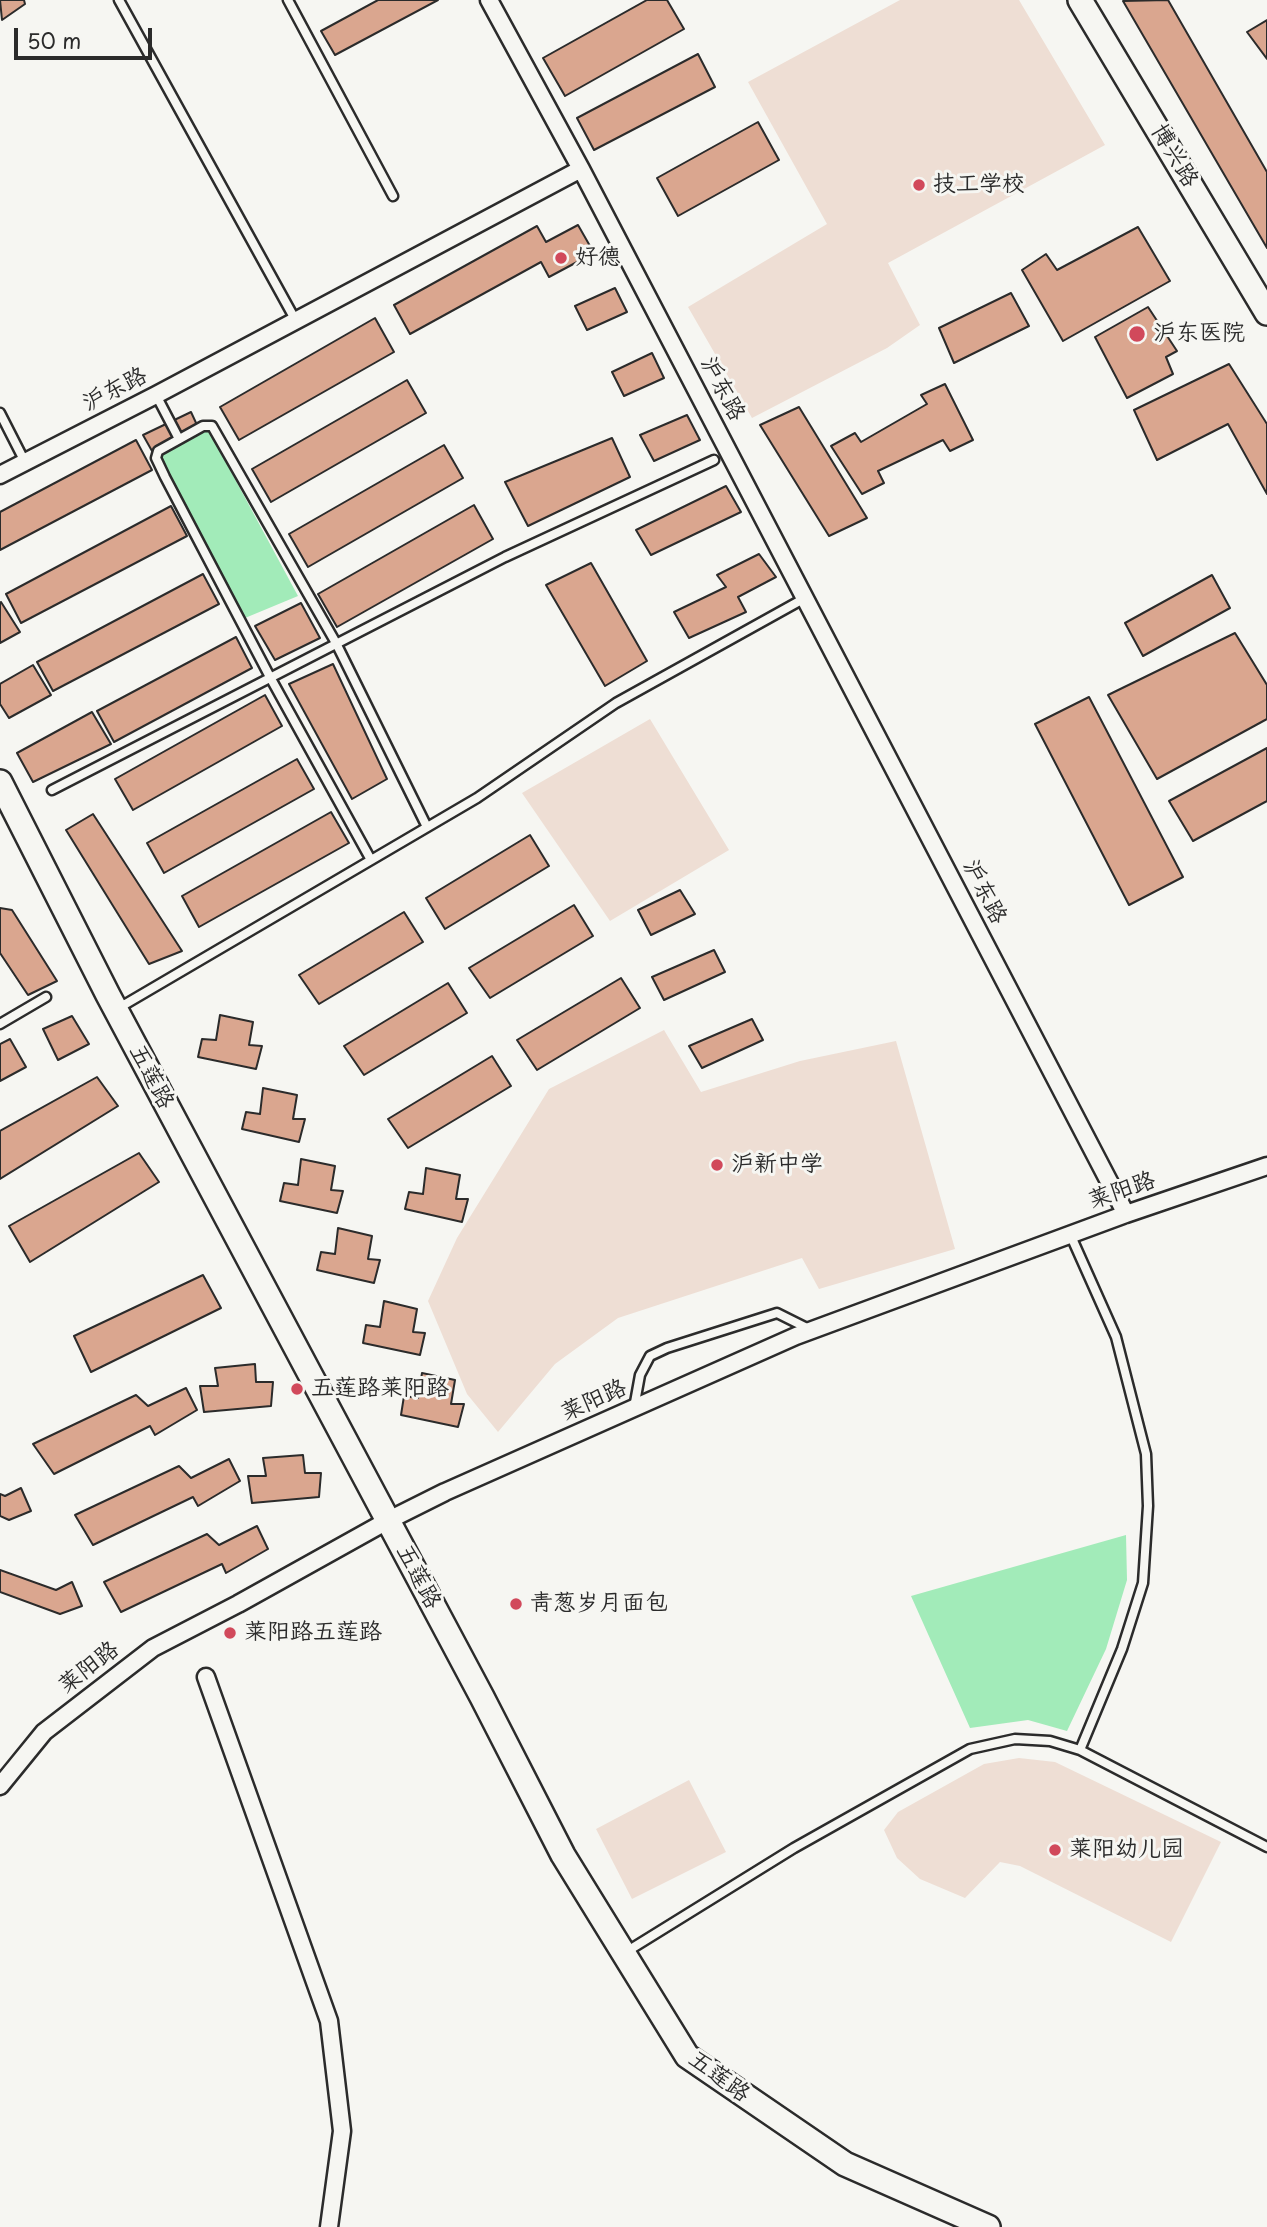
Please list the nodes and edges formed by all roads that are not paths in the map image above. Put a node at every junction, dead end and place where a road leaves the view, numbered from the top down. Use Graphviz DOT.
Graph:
graph roads {
  1 [pos="119,0"];
  2 [pos="288,0"];
  3 [pos="489,0"];
  4 [pos="1080,0"];
  5 [pos="581,169"];
  6 [pos="393,196"];
  7 [pos="1267,313"];
  8 [pos="296,321"];
  9 [pos="156,395"];
  10 [pos="0,413"];
  11 [pos="179,439"];
  12 [pos="715,460"];
  13 [pos="25,462"];
  14 [pos="0,475"];
  15 [pos="805,598"];
  16 [pos="336,643"];
  17 [pos="270,677"];
  18 [pos="52,790"];
  19 [pos="3,794"];
  20 [pos="427,827"];
  21 [pos="371,860"];
  22 [pos="46,997"];
  23 [pos="116,1010"];
  24 [pos="0,1024"];
  25 [pos="1267,1167"];
  26 [pos="1126,1214"];
  27 [pos="1070,1234"];
  28 [pos="811,1330"];
  29 [pos="634,1408"];
  30 [pos="387,1521"];
  31 [pos="206,1677"];
  32 [pos="1080,1750"];
  33 [pos="0,1786"];
  34 [pos="1267,1847"];
  35 [pos="623,1953"];
  36 [pos="329,2227"];
  37 [pos="988,2227"];
  1 -- 8 [label="lane"];
  2 -- 6 [label="lane"];
  3 -- 5 [label="street"];
  4 -- 7 [label="street, 博兴路"];
  5 -- 8 [label="street, 沪东路"];
  5 -- 15 [label="street, 沪东路"];
  8 -- 9 [label="street, 沪东路"];
  9 -- 11 [label="lane"];
  9 -- 13 [label="street, 沪东路"];
  10 -- 13 [label="lane"];
  11 -- 16 [label="lane"];
  11 -- 17 [label="lane"];
  12 -- 16 [label="lane"];
  13 -- 14 [label="street, 沪东路"];
  15 -- 20 [label="lane"];
  15 -- 26 [label="street, 沪东路"];
  16 -- 17 [label="lane"];
  16 -- 20 [label="lane"];
  17 -- 18 [label="lane"];
  17 -- 21 [label="lane"];
  19 -- 23 [label="street, 五莲路"];
  20 -- 21 [label="lane"];
  21 -- 23 [label="lane"];
  22 -- 24 [label="lane"];
  23 -- 30 [label="street, 五莲路"];
  25 -- 26 [label="street, 莱阳路"];
  26 -- 27 [label="street, 莱阳路"];
  27 -- 28 [label="street, 莱阳路"];
  27 -- 32 [label="lane"];
  28 -- 29 [label="street, 莱阳路"];
  28 -- 29 [label="lane"];
  29 -- 30 [label="street, 莱阳路"];
  30 -- 33 [label="street, 莱阳路"];
  30 -- 35 [label="street, 五莲路"];
  31 -- 36 [label="street"];
  32 -- 34 [label="lane"];
  32 -- 35 [label="lane"];
  35 -- 37 [label="street, 五莲路"];
}
